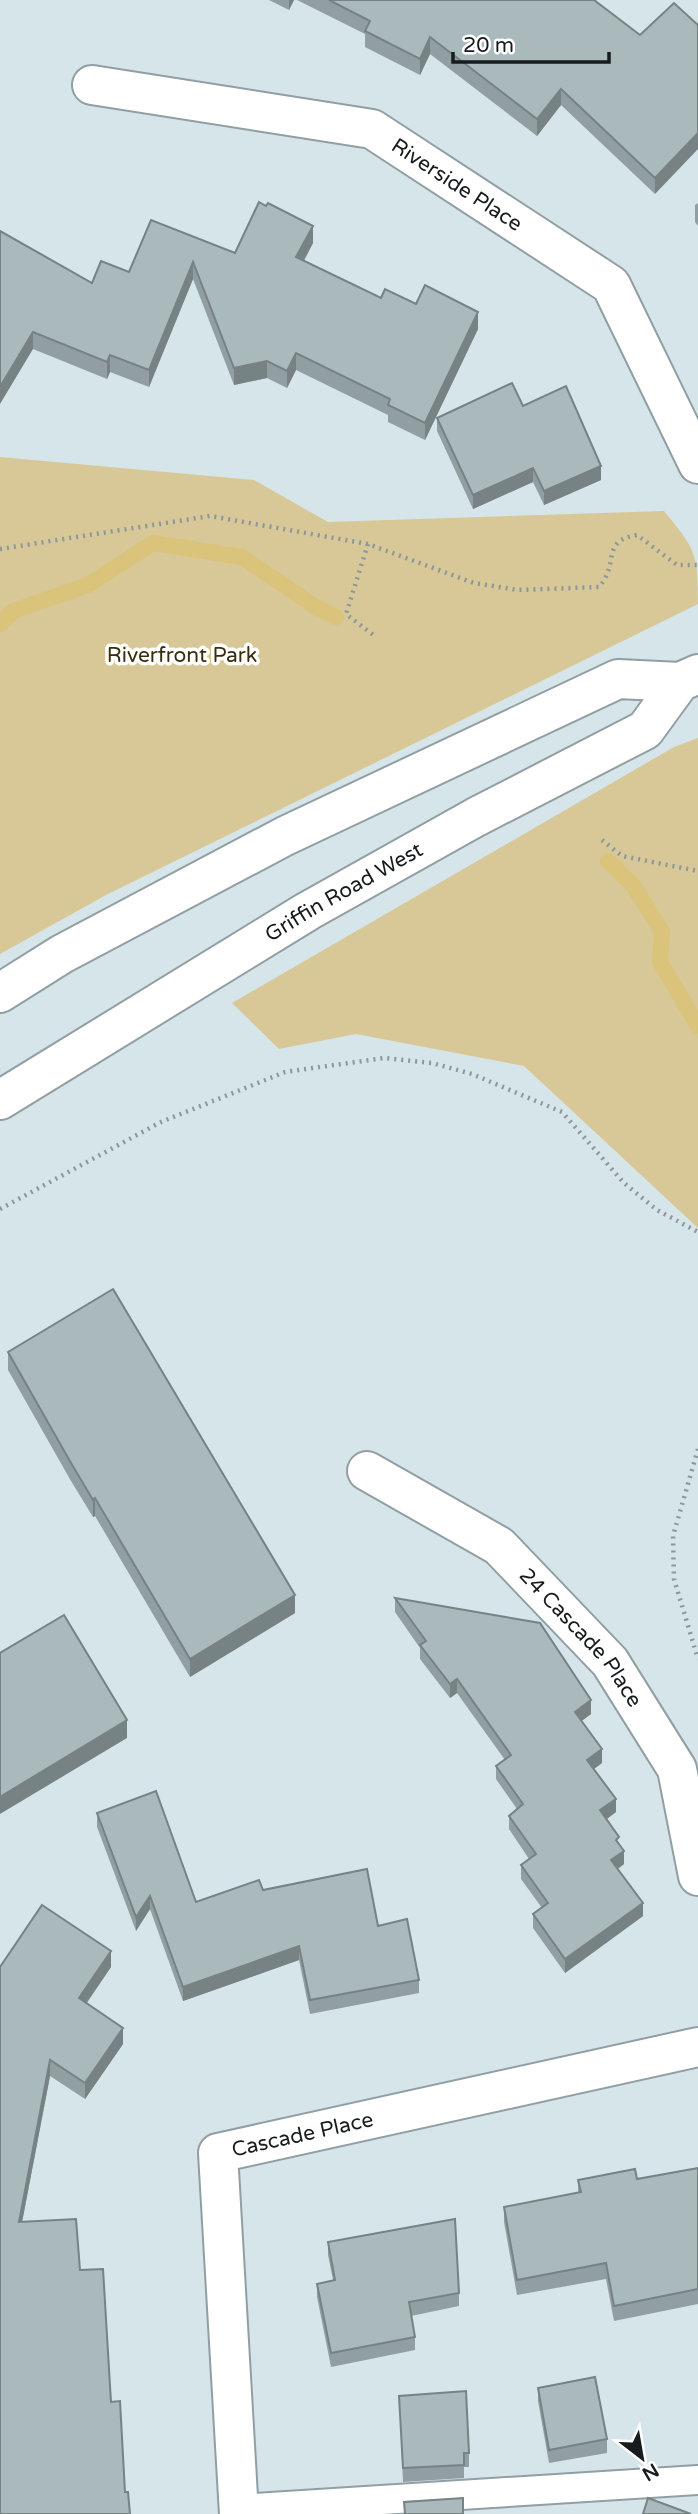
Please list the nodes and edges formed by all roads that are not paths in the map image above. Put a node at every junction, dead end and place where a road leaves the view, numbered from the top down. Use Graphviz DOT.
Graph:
graph roads {
  1 [pos="92,85"];
  2 [pos="698,464"];
  3 [pos="689,678"];
  4 [pos="0,993"];
  5 [pos="0,1100"];
  6 [pos="367,1471"];
  7 [pos="698,1876"];
  8 [pos="698,2047"];
  9 [pos="698,2480"];
  10 [pos="239,2512"];
  1 -- 2 [label="street, Riverside Place"];
  3 -- 4 [label="street, Griffin Road West"];
  3 -- 5 [label="street, Griffin Road West"];
  6 -- 7 [label="street, 24 Cascade Place"];
  8 -- 10 [label="street, Cascade Place"];
  9 -- 10 [label="lane"];
}
